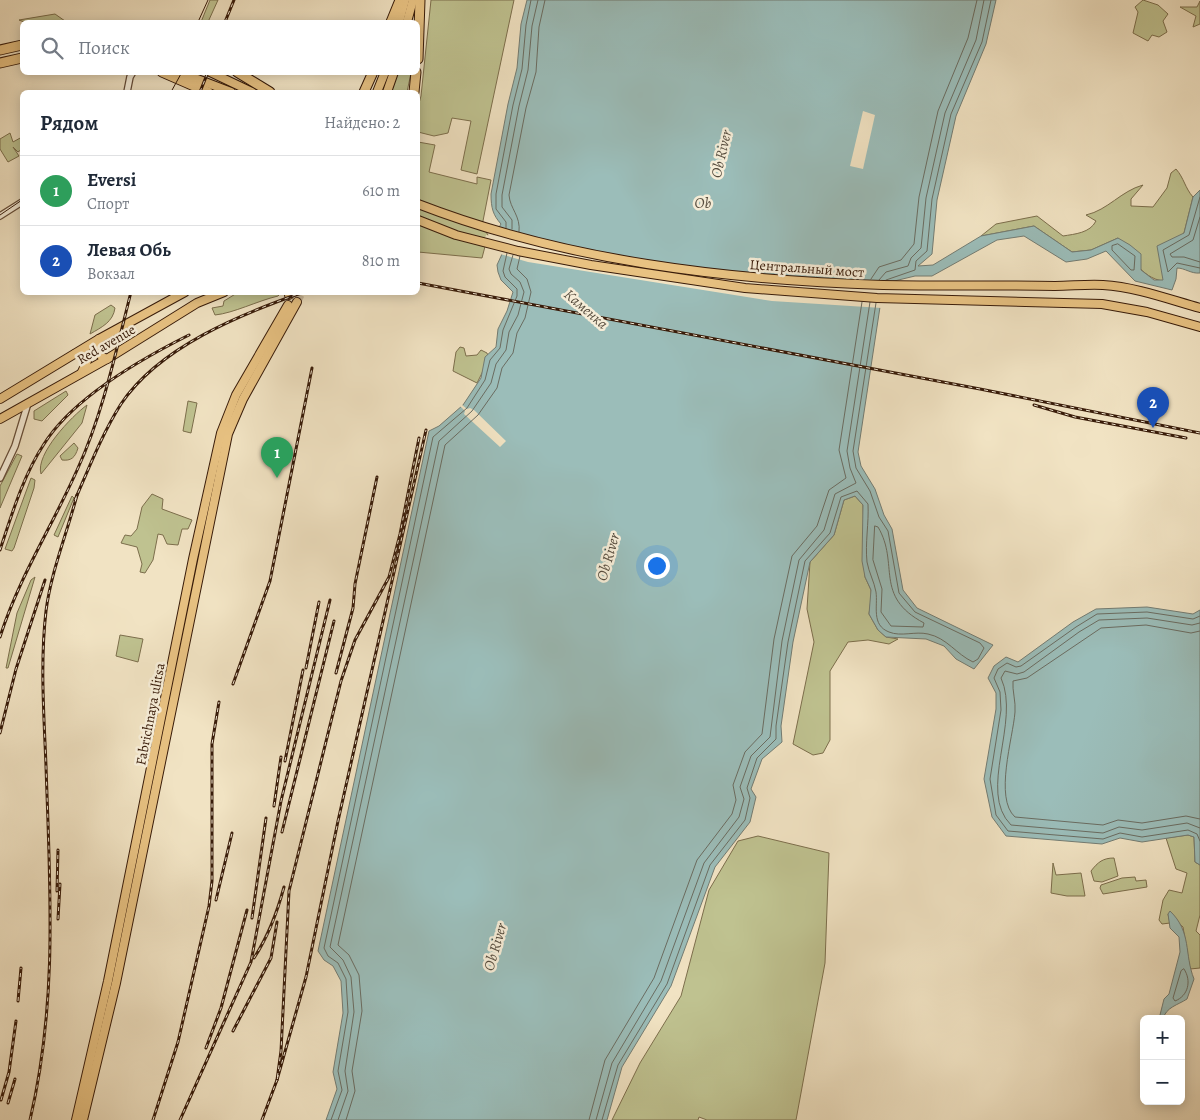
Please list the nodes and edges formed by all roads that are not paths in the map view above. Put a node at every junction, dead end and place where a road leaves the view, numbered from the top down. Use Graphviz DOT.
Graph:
graph roads {
  1 [pos="409,1"];
  2 [pos="393,20"];
  3 [pos="400,20"];
  4 [pos="407,20"];
  5 [pos="412,20"];
  6 [pos="20,45"];
  7 [pos="1,49"];
  8 [pos="20,58"];
  9 [pos="3,62"];
  10 [pos="130,75"];
  11 [pos="169,75"];
  12 [pos="187,75"];
  13 [pos="216,75"];
  14 [pos="242,75"];
  15 [pos="372,75"];
  16 [pos="383,75"];
  17 [pos="393,75"];
  18 [pos="416,75"];
  19 [pos="127,90"];
  20 [pos="203,90"];
  21 [pos="226,90"];
  22 [pos="248,90"];
  23 [pos="267,90"];
  24 [pos="365,90"];
  25 [pos="378,90"];
  26 [pos="388,90"];
  27 [pos="414,90"];
  28 [pos="20,203"];
  29 [pos="420,205"];
  30 [pos="0,216"];
  31 [pos="420,221"];
  32 [pos="180,295"];
  33 [pos="209,295"];
  34 [pos="217,295"];
  35 [pos="292,295"];
  36 [pos="197,304"];
  37 [pos="288,305"];
  38 [pos="1200,308"];
  39 [pos="281,324"];
  40 [pos="1200,327"];
  41 [pos="99,340"];
  42 [pos="75,354"];
  43 [pos="107,359"];
  44 [pos="82,372"];
  45 [pos="20,387"];
  46 [pos="0,399"];
  47 [pos="28,402"];
  48 [pos="0,419"];
  49 [pos="0,478"];
  50 [pos="76,1120"];
  51 [pos="83,1120"];
  1 -- 2 [label="highway"];
  1 -- 3 [label="main road"];
  1 -- 4 [label="main road"];
  1 -- 5 [label="highway"];
  6 -- 7 [label="highway"];
  7 -- 9 [label="highway"];
  8 -- 9 [label="highway"];
  10 -- 19 [label="street"];
  11 -- 20 [label="highway"];
  12 -- 21 [label="main road"];
  13 -- 22 [label="main road"];
  14 -- 23 [label="highway"];
  15 -- 24 [label="highway"];
  16 -- 25 [label="main road"];
  17 -- 26 [label="main road"];
  18 -- 27 [label="highway"];
  28 -- 30 [label="street"];
  29 -- 38 [label="main road, Центральный мост"];
  31 -- 40 [label="main road, Центральный мост"];
  32 -- 41 [label="main road, Red avenue"];
  33 -- 36 [label="main road"];
  34 -- 36 [label="main road, Red avenue"];
  35 -- 39 [label="main road"];
  36 -- 43 [label="main road, Red avenue"];
  37 -- 39 [label="main road"];
  39 -- 50 [label="main road, Fabrichnaya ulitsa"];
  39 -- 51 [label="main road, Fabrichnaya ulitsa"];
  41 -- 42 [label="main road, Red avenue"];
  41 -- 43 [label="main road"];
  42 -- 44 [label="main road"];
  42 -- 45 [label="main road, Red avenue"];
  43 -- 44 [label="main road, Red avenue"];
  44 -- 47 [label="main road, Red avenue"];
  45 -- 46 [label="main road, Red avenue"];
  45 -- 47 [label="main road"];
  47 -- 48 [label="main road, Red avenue"];
  47 -- 49 [label="street"];
}
